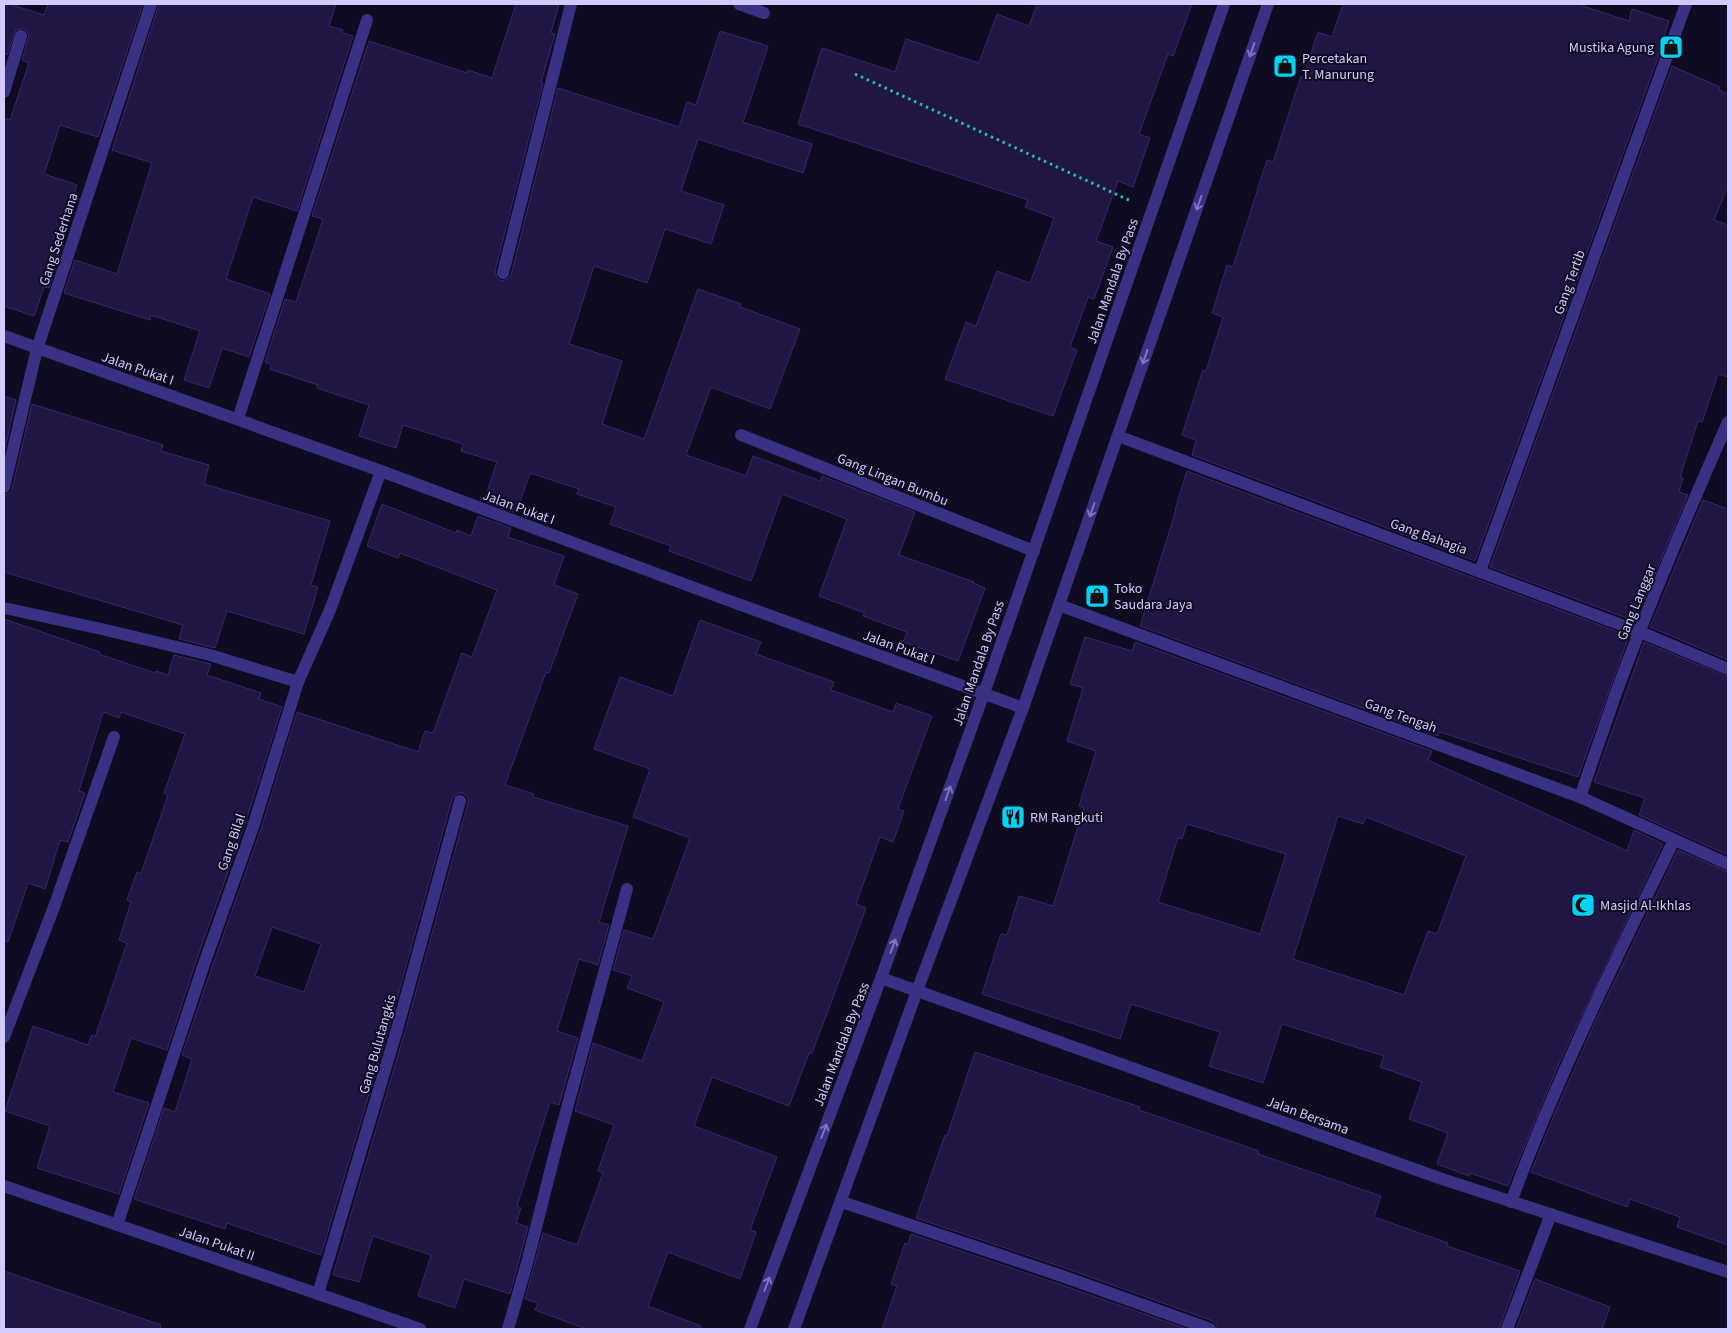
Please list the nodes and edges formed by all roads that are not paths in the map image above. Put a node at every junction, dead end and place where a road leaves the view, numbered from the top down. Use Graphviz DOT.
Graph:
graph roads {
  1 [pos="151,4"];
  2 [pos="571,4"];
  3 [pos="739,4"];
  4 [pos="1224,4"];
  5 [pos="1268,4"];
  6 [pos="1686,4"];
  7 [pos="764,13"];
  8 [pos="367,20"];
  9 [pos="21,36"];
  10 [pos="4,92"];
  11 [pos="503,273"];
  12 [pos="4,336"];
  13 [pos="37,349"];
  14 [pos="238,419"];
  15 [pos="1728,422"];
  16 [pos="741,435"];
  17 [pos="1118,436"];
  18 [pos="381,471"];
  19 [pos="4,487"];
  20 [pos="1034,551"];
  21 [pos="1480,571"];
  22 [pos="1059,605"];
  23 [pos="4,608"];
  24 [pos="1640,632"];
  25 [pos="1728,669"];
  26 [pos="298,682"];
  27 [pos="984,694"];
  28 [pos="1023,708"];
  29 [pos="114,738"];
  30 [pos="1580,797"];
  31 [pos="460,801"];
  32 [pos="1674,840"];
  33 [pos="1728,864"];
  34 [pos="627,889"];
  35 [pos="881,978"];
  36 [pos="917,991"];
  37 [pos="4,1037"];
  38 [pos="4,1186"];
  39 [pos="842,1202"];
  40 [pos="1511,1202"];
  41 [pos="1551,1214"];
  42 [pos="117,1225"];
  43 [pos="1728,1272"];
  44 [pos="318,1294"];
  45 [pos="420,1329"];
  46 [pos="508,1329"];
  47 [pos="750,1329"];
  48 [pos="794,1329"];
  49 [pos="1210,1329"];
  50 [pos="1507,1329"];
  1 -- 13 [label="street, Gang Sederhana"];
  2 -- 11 [label="street"];
  3 -- 7 [label="street"];
  4 -- 20 [label="street, Jalan Mandala By Pass"];
  5 -- 17 [label="street, one-way"];
  6 -- 21 [label="street, Gang Tertib"];
  8 -- 14 [label="street"];
  9 -- 10 [label="street"];
  12 -- 13 [label="street, Jalan Pukat I"];
  13 -- 14 [label="street, Jalan Pukat I"];
  13 -- 19 [label="street, Gang Sederhana"];
  14 -- 18 [label="street, Jalan Pukat I"];
  15 -- 24 [label="street, Gang Langgar"];
  16 -- 20 [label="street, Gang Lingan Bumbu"];
  17 -- 21 [label="street, Gang Bahagia"];
  17 -- 22 [label="street, one-way"];
  18 -- 26 [label="street, Gang Bilal"];
  18 -- 27 [label="street, Jalan Pukat I"];
  20 -- 27 [label="street, Jalan Mandala By Pass"];
  21 -- 24 [label="street, Gang Bahagia"];
  22 -- 28 [label="street"];
  22 -- 30 [label="street, Gang Tengah"];
  23 -- 26 [label="street"];
  24 -- 25 [label="street, Gang Bahagia"];
  24 -- 30 [label="street, Gang Langgar"];
  26 -- 42 [label="street, Gang Bilal"];
  27 -- 28 [label="street, Jalan Pukat I"];
  35 -- 27 [label="street, Jalan Mandala By Pass, one-way"];
  28 -- 36 [label="street"];
  29 -- 37 [label="street"];
  30 -- 32 [label="street, Gang Tengah"];
  31 -- 44 [label="street, Gang Bulutangkis"];
  32 -- 33 [label="street, Gang Tengah"];
  32 -- 40 [label="street"];
  34 -- 46 [label="street"];
  35 -- 36 [label="street, Jalan Bersama"];
  47 -- 35 [label="street, Jalan Mandala By Pass, one-way"];
  36 -- 39 [label="street"];
  36 -- 40 [label="street, Jalan Bersama"];
  38 -- 42 [label="street, Jalan Pukat II"];
  39 -- 48 [label="street"];
  39 -- 49 [label="street"];
  40 -- 41 [label="street, Jalan Bersama"];
  41 -- 43 [label="street, Jalan Bersama"];
  41 -- 50 [label="street"];
  42 -- 44 [label="street, Jalan Pukat II"];
  44 -- 45 [label="street, Jalan Pukat II"];
}
